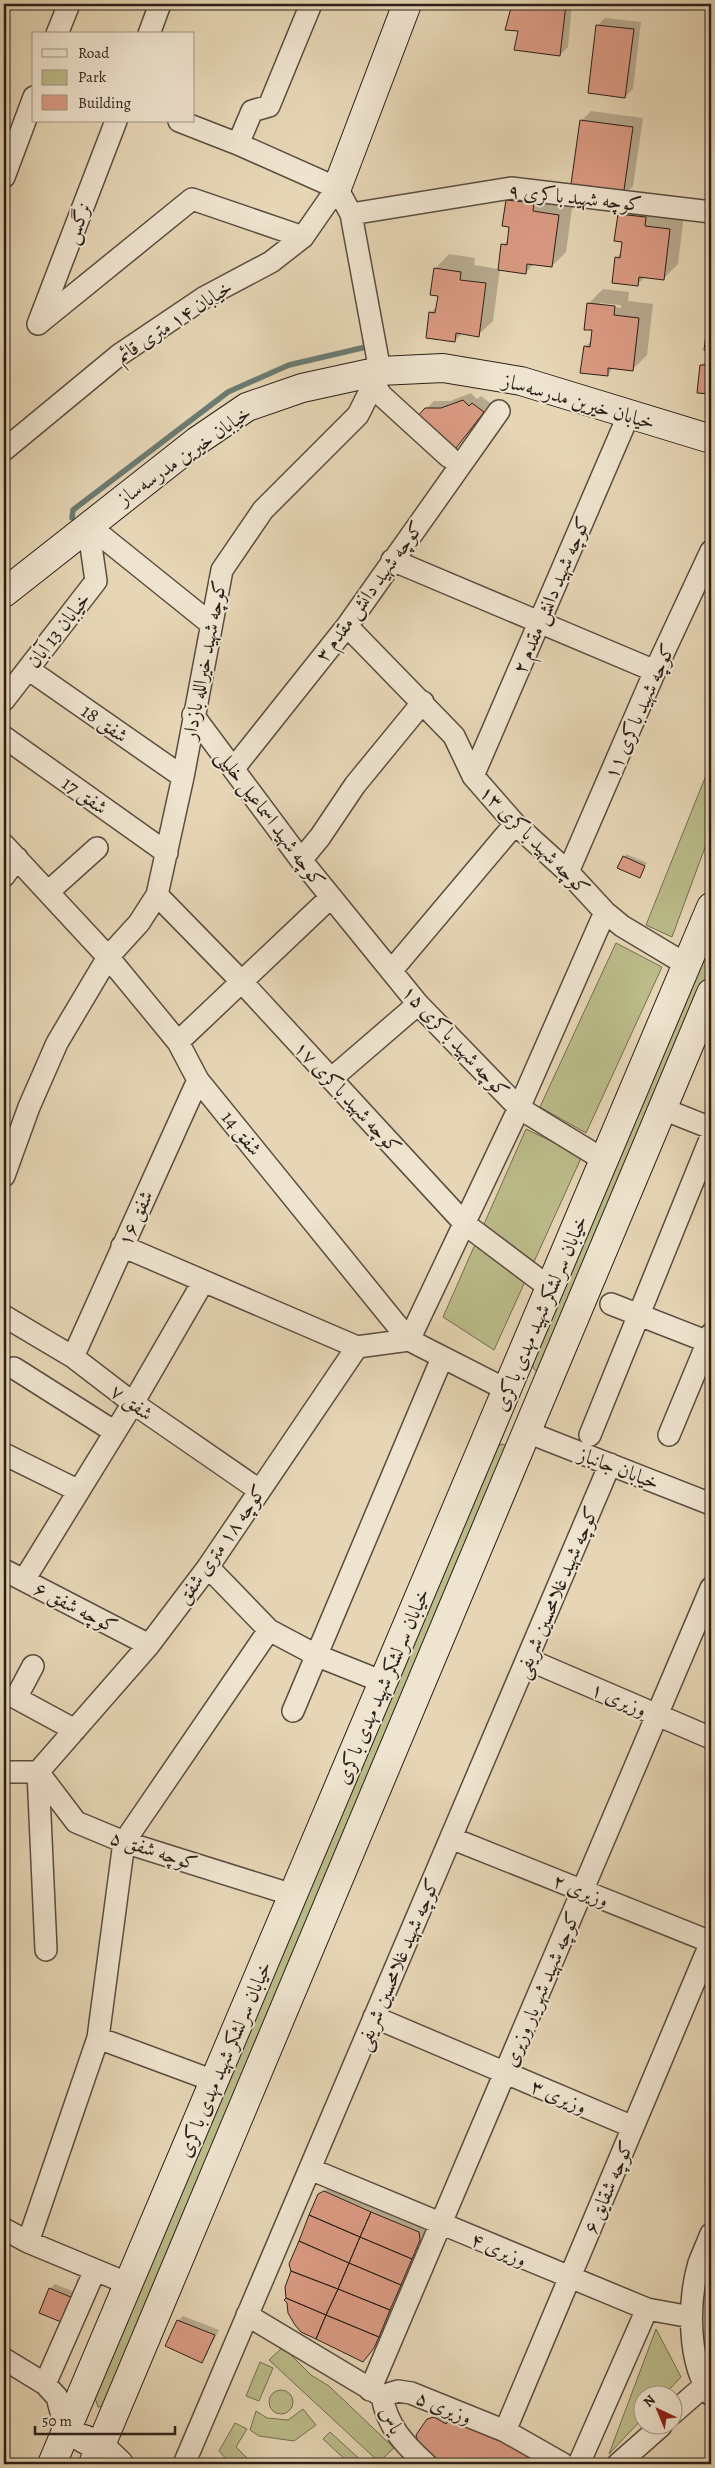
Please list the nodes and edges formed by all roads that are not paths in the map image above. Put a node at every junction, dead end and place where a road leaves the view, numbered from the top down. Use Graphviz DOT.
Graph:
graph roads {
  1 [pos="69,4"];
  2 [pos="160,4"];
  3 [pos="311,4"];
  4 [pos="407,4"];
  5 [pos="59,32"];
  6 [pos="150,32"];
  7 [pos="32,102"];
  8 [pos="116,122"];
  9 [pos="182,122"];
  10 [pos="238,144"];
  11 [pos="5,168"];
  12 [pos="337,188"];
  13 [pos="711,212"];
  14 [pos="351,214"];
  15 [pos="303,237"];
  16 [pos="377,377"];
  17 [pos="499,411"];
  18 [pos="629,414"];
  19 [pos="711,439"];
  20 [pos="4,450"];
  21 [pos="449,457"];
  22 [pos="88,525"];
  23 [pos="711,551"];
  24 [pos="392,560"];
  25 [pos="4,593"];
  26 [pos="539,622"];
  27 [pos="211,624"];
  28 [pos="347,626"];
  29 [pos="28,670"];
  30 [pos="656,671"];
  31 [pos="4,700"];
  32 [pos="422,702"];
  33 [pos="193,715"];
  34 [pos="4,737"];
  35 [pos="234,768"];
  36 [pos="183,776"];
  37 [pos="473,776"];
  38 [pos="515,824"];
  39 [pos="96,848"];
  40 [pos="10,851"];
  41 [pos="166,852"];
  42 [pos="301,860"];
  43 [pos="568,872"];
  44 [pos="4,876"];
  45 [pos="48,892"];
  46 [pos="157,895"];
  47 [pos="331,897"];
  48 [pos="711,907"];
  49 [pos="605,912"];
  50 [pos="108,957"];
  51 [pos="687,964"];
  52 [pos="392,970"];
  53 [pos="241,981"];
  54 [pos="711,993"];
  55 [pos="418,1004"];
  56 [pos="178,1042"];
  57 [pos="332,1079"];
  58 [pos="198,1080"];
  59 [pos="519,1108"];
  60 [pos="663,1109"];
  61 [pos="711,1128"];
  62 [pos="711,1137"];
  63 [pos="604,1160"];
  64 [pos="4,1176"];
  65 [pos="465,1224"];
  66 [pos="122,1246"];
  67 [pos="203,1282"];
  68 [pos="550,1288"];
  69 [pos="611,1304"];
  70 [pos="639,1315"];
  71 [pos="4,1316"];
  72 [pos="409,1340"];
  73 [pos="710,1340"];
  74 [pos="357,1347"];
  75 [pos="73,1358"];
  76 [pos="442,1358"];
  77 [pos="14,1368"];
  78 [pos="507,1390"];
  79 [pos="133,1404"];
  80 [pos="115,1432"];
  81 [pos="527,1432"];
  82 [pos="590,1435"];
  83 [pos="669,1435"];
  84 [pos="4,1454"];
  85 [pos="610,1464"];
  86 [pos="78,1490"];
  87 [pos="259,1490"];
  88 [pos="711,1504"];
  89 [pos="208,1567"];
  90 [pos="4,1570"];
  91 [pos="24,1580"];
  92 [pos="711,1588"];
  93 [pos="269,1630"];
  94 [pos="148,1645"];
  95 [pos="318,1656"];
  96 [pos="527,1659"];
  97 [pos="33,1666"];
  98 [pos="383,1682"];
  99 [pos="294,1711"];
  100 [pos="657,1715"];
  101 [pos="75,1730"];
  102 [pos="711,1738"];
  103 [pos="4,1772"];
  104 [pos="38,1772"];
  105 [pos="451,1838"];
  106 [pos="124,1842"];
  107 [pos="582,1890"];
  108 [pos="293,1894"];
  109 [pos="711,1942"];
  110 [pos="46,1950"];
  111 [pos="374,2017"];
  112 [pos="98,2038"];
  113 [pos="505,2073"];
  114 [pos="214,2081"];
  115 [pos="634,2127"];
  116 [pos="310,2169"];
  117 [pos="440,2224"];
  118 [pos="4,2229"];
  119 [pos="711,2234"];
  120 [pos="28,2242"];
  121 [pos="95,2270"];
  122 [pos="570,2278"];
  123 [pos="129,2284"];
  124 [pos="647,2309"];
  125 [pos="248,2315"];
  126 [pos="691,2317"];
  127 [pos="4,2359"];
  128 [pos="45,2384"];
  129 [pos="708,2390"];
  130 [pos="376,2393"];
  131 [pos="682,2407"];
  132 [pos="66,2431"];
  133 [pos="505,2431"];
  134 [pos="649,2436"];
  135 [pos="99,2460"];
  136 [pos="52,2464"];
  137 [pos="184,2464"];
  138 [pos="426,2464"];
  139 [pos="563,2464"];
  140 [pos="582,2464"];
  141 [pos="618,2464"];
  1 -- 5 [label="street"];
  2 -- 6 [label="street"];
  3 -- 10 [label="street"];
  4 -- 12 [label="main road"];
  7 -- 11 [label="street"];
  8 -- 15 [label="street, نرگس"];
  9 -- 10 [label="street"];
  10 -- 12 [label="street"];
  12 -- 14 [label="street"];
  12 -- 15 [label="street, خیابان ۱۴ متری قائم"];
  13 -- 14 [label="street, کوچه شهید باکری ۹"];
  14 -- 16 [label="street"];
  15 -- 20 [label="street, خیابان ۱۴ متری قائم"];
  16 -- 18 [label="main road, خیابان خیرین مدرسه‌ساز"];
  16 -- 21 [label="street"];
  16 -- 22 [label="main road, خیابان خیرین مدرسه‌ساز"];
  16 -- 27 [label="street, کوچه شهید خیرالله بازدار"];
  17 -- 24 [label="street, کوچه شهید دانش مقدم ۳"];
  18 -- 19 [label="main road, خیابان خیرین مدرسه‌ساز"];
  18 -- 26 [label="street, کوچه شهید دانش مقدم ۲"];
  22 -- 25 [label="main road, خیابان خیرین مدرسه‌ساز"];
  22 -- 27 [label="street"];
  22 -- 29 [label="street, خیابان 13 آبان"];
  23 -- 30 [label="street, کوچه شهید باکری ۱۱"];
  24 -- 26 [label="street"];
  24 -- 28 [label="street, کوچه شهید دانش مقدم ۳"];
  26 -- 30 [label="street"];
  26 -- 37 [label="street, کوچه شهید دانش مقدم ۲"];
  27 -- 33 [label="street, کوچه شهید خیرالله بازدار"];
  28 -- 32 [label="street, کوچه شهید باکری ۱۳"];
  28 -- 35 [label="street, کوچه شهید دانش مقدم ۳"];
  29 -- 31 [label="street, خیابان 13 آبان"];
  29 -- 36 [label="street, شفق 18"];
  30 -- 43 [label="street, کوچه شهید باکری ۱۱"];
  32 -- 37 [label="street, کوچه شهید باکری ۱۳"];
  32 -- 42 [label="street"];
  33 -- 35 [label="street, کوچه شهید اسماعیل خلیلی"];
  33 -- 36 [label="street, کوچه شهید خیرالله بازدار"];
  34 -- 41 [label="street, شفق 17"];
  35 -- 42 [label="street, کوچه شهید اسماعیل خلیلی"];
  36 -- 41 [label="street, کوچه شهید خیرالله بازدار"];
  37 -- 38 [label="street, کوچه شهید باکری ۱۳"];
  38 -- 43 [label="street, کوچه شهید باکری ۱۳"];
  38 -- 52 [label="street"];
  39 -- 45 [label="street"];
  40 -- 44 [label="street"];
  40 -- 45 [label="street, شفق 14"];
  41 -- 46 [label="street, کوچه شهید خیرالله بازدار"];
  42 -- 47 [label="street, کوچه شهید اسماعیل خلیلی"];
  43 -- 49 [label="street, کوچه شهید باکری ۱۳"];
  45 -- 50 [label="street, شفق 14"];
  46 -- 50 [label="street, کوچه شهید خیرالله بازدار"];
  46 -- 53 [label="street, کوچه شهید باکری ۱۷"];
  47 -- 52 [label="street, کوچه شهید باکری ۱۵"];
  47 -- 53 [label="street"];
  48 -- 51 [label="main road, خیابان سرلشکر شهید مهدی باکری"];
  49 -- 51 [label="street, کوچه شهید باکری ۱۳"];
  49 -- 59 [label="street"];
  50 -- 56 [label="street, شفق 14"];
  50 -- 64 [label="street, کوچه شهید خیرالله بازدار"];
  51 -- 63 [label="main road, خیابان سرلشکر شهید مهدی باکری"];
  52 -- 55 [label="street, کوچه شهید باکری ۱۵"];
  53 -- 56 [label="street"];
  53 -- 57 [label="street, کوچه شهید باکری ۱۷"];
  54 -- 60 [label="main road, خیابان سرلشکر شهید مهدی باکری"];
  55 -- 57 [label="street"];
  55 -- 59 [label="street, کوچه شهید باکری ۱۵"];
  56 -- 58 [label="street, شفق 14"];
  57 -- 65 [label="street, کوچه شهید باکری ۱۷"];
  58 -- 66 [label="street, شفق ۱۶"];
  58 -- 72 [label="street, شفق 14"];
  59 -- 63 [label="street, کوچه شهید باکری ۱۵"];
  59 -- 65 [label="street"];
  60 -- 61 [label="street"];
  60 -- 81 [label="main road, خیابان سرلشکر شهید مهدی باکری"];
  62 -- 70 [label="street"];
  63 -- 68 [label="main road, خیابان سرلشکر شهید مهدی باکری"];
  65 -- 68 [label="street, کوچه شهید باکری ۱۷"];
  65 -- 72 [label="street"];
  66 -- 67 [label="street"];
  66 -- 75 [label="street, شفق ۱۶"];
  67 -- 74 [label="street"];
  67 -- 79 [label="street"];
  68 -- 78 [label="main road, خیابان سرلشکر شهید مهدی باکری"];
  69 -- 70 [label="street"];
  70 -- 73 [label="street"];
  70 -- 82 [label="street"];
  71 -- 75 [label="street, شفق ۷"];
  72 -- 74 [label="street"];
  72 -- 76 [label="street, شفق 14"];
  73 -- 83 [label="street"];
  74 -- 87 [label="street, کوچه ۱۸ متری شفق"];
  75 -- 79 [label="street, شفق ۷"];
  76 -- 78 [label="street, شفق 14"];
  76 -- 95 [label="street"];
  77 -- 80 [label="street"];
  78 -- 81 [label="main road"];
  78 -- 98 [label="main road, خیابان سرلشکر شهید مهدی باکری"];
  79 -- 80 [label="street"];
  79 -- 87 [label="street, شفق ۷"];
  80 -- 86 [label="street"];
  81 -- 85 [label="street, خیابان جانباز"];
  81 -- 135 [label="main road, خیابان سرلشکر شهید مهدی باکری"];
  84 -- 86 [label="street"];
  85 -- 88 [label="street, خیابان جانباز"];
  85 -- 96 [label="street, کوچه شهید غلامحسین شریفی"];
  86 -- 91 [label="street"];
  87 -- 89 [label="street, کوچه ۱۸ متری شفق"];
  89 -- 93 [label="street"];
  89 -- 94 [label="street, کوچه ۱۸ متری شفق"];
  90 -- 91 [label="street, کوچه شفق ۶"];
  91 -- 94 [label="street, کوچه شفق ۶"];
  92 -- 100 [label="street, کوچه شهید شهریار وزیری"];
  93 -- 95 [label="street"];
  93 -- 106 [label="street"];
  94 -- 101 [label="street, کوچه ۱۸ متری شفق"];
  95 -- 98 [label="street"];
  95 -- 99 [label="street"];
  96 -- 100 [label="street, وزیری ۱"];
  96 -- 105 [label="street, کوچه شهید غلامحسین شریفی"];
  97 -- 101 [label="street"];
  98 -- 108 [label="main road, خیابان سرلشکر شهید مهدی باکری"];
  100 -- 102 [label="street, وزیری ۱"];
  100 -- 107 [label="street, کوچه شهید شهریار وزیری"];
  101 -- 104 [label="street, کوچه ۱۸ متری شفق"];
  103 -- 104 [label="street"];
  104 -- 106 [label="street, کوچه شفق ۵"];
  104 -- 110 [label="street"];
  105 -- 107 [label="street, وزیری ۲"];
  105 -- 111 [label="street, کوچه شهید غلامحسین شریفی"];
  106 -- 108 [label="street, کوچه شفق ۵"];
  106 -- 112 [label="street"];
  107 -- 109 [label="street, وزیری ۲"];
  107 -- 113 [label="street, کوچه شهید شهریار وزیری"];
  108 -- 114 [label="main road, خیابان سرلشکر شهید مهدی باکری"];
  109 -- 115 [label="street, کوچه شقایق ۶"];
  111 -- 113 [label="street, وزیری ۳"];
  111 -- 116 [label="street, کوچه شهید غلامحسین شریفی"];
  112 -- 114 [label="street"];
  112 -- 120 [label="street"];
  113 -- 115 [label="street, وزیری ۳"];
  113 -- 117 [label="street, کوچه شهید شهریار وزیری"];
  114 -- 123 [label="main road, خیابان سرلشکر شهید مهدی باکری"];
  115 -- 122 [label="street, کوچه شقایق ۶"];
  116 -- 117 [label="street, وزیری ۴"];
  116 -- 125 [label="street, کوچه شهید غلامحسین شریفی"];
  117 -- 122 [label="street, وزیری ۴"];
  117 -- 130 [label="street, کوچه شهید شهریار وزیری"];
  118 -- 120 [label="street"];
  119 -- 126 [label="street"];
  120 -- 121 [label="street"];
  121 -- 123 [label="street"];
  121 -- 128 [label="street"];
  122 -- 124 [label="street, وزیری ۴"];
  122 -- 133 [label="street, کوچه شقایق ۶"];
  123 -- 132 [label="main road, خیابان سرلشکر شهید مهدی باکری"];
  124 -- 126 [label="street, وزیری ۴"];
  124 -- 140 [label="street"];
  125 -- 130 [label="street"];
  125 -- 137 [label="street, کوچه شهید غلامحسین شریفی"];
  126 -- 129 [label="street"];
  127 -- 128 [label="street"];
  128 -- 132 [label="street"];
  129 -- 131 [label="street"];
  130 -- 133 [label="street, وزیری ۵"];
  130 -- 138 [label="street, یاس"];
  132 -- 135 [label="main road"];
  132 -- 136 [label="main road, خیابان سرلشکر شهید مهدی باکری"];
  133 -- 139 [label="street, وزیری ۵"];
  134 -- 141 [label="street"];
}
